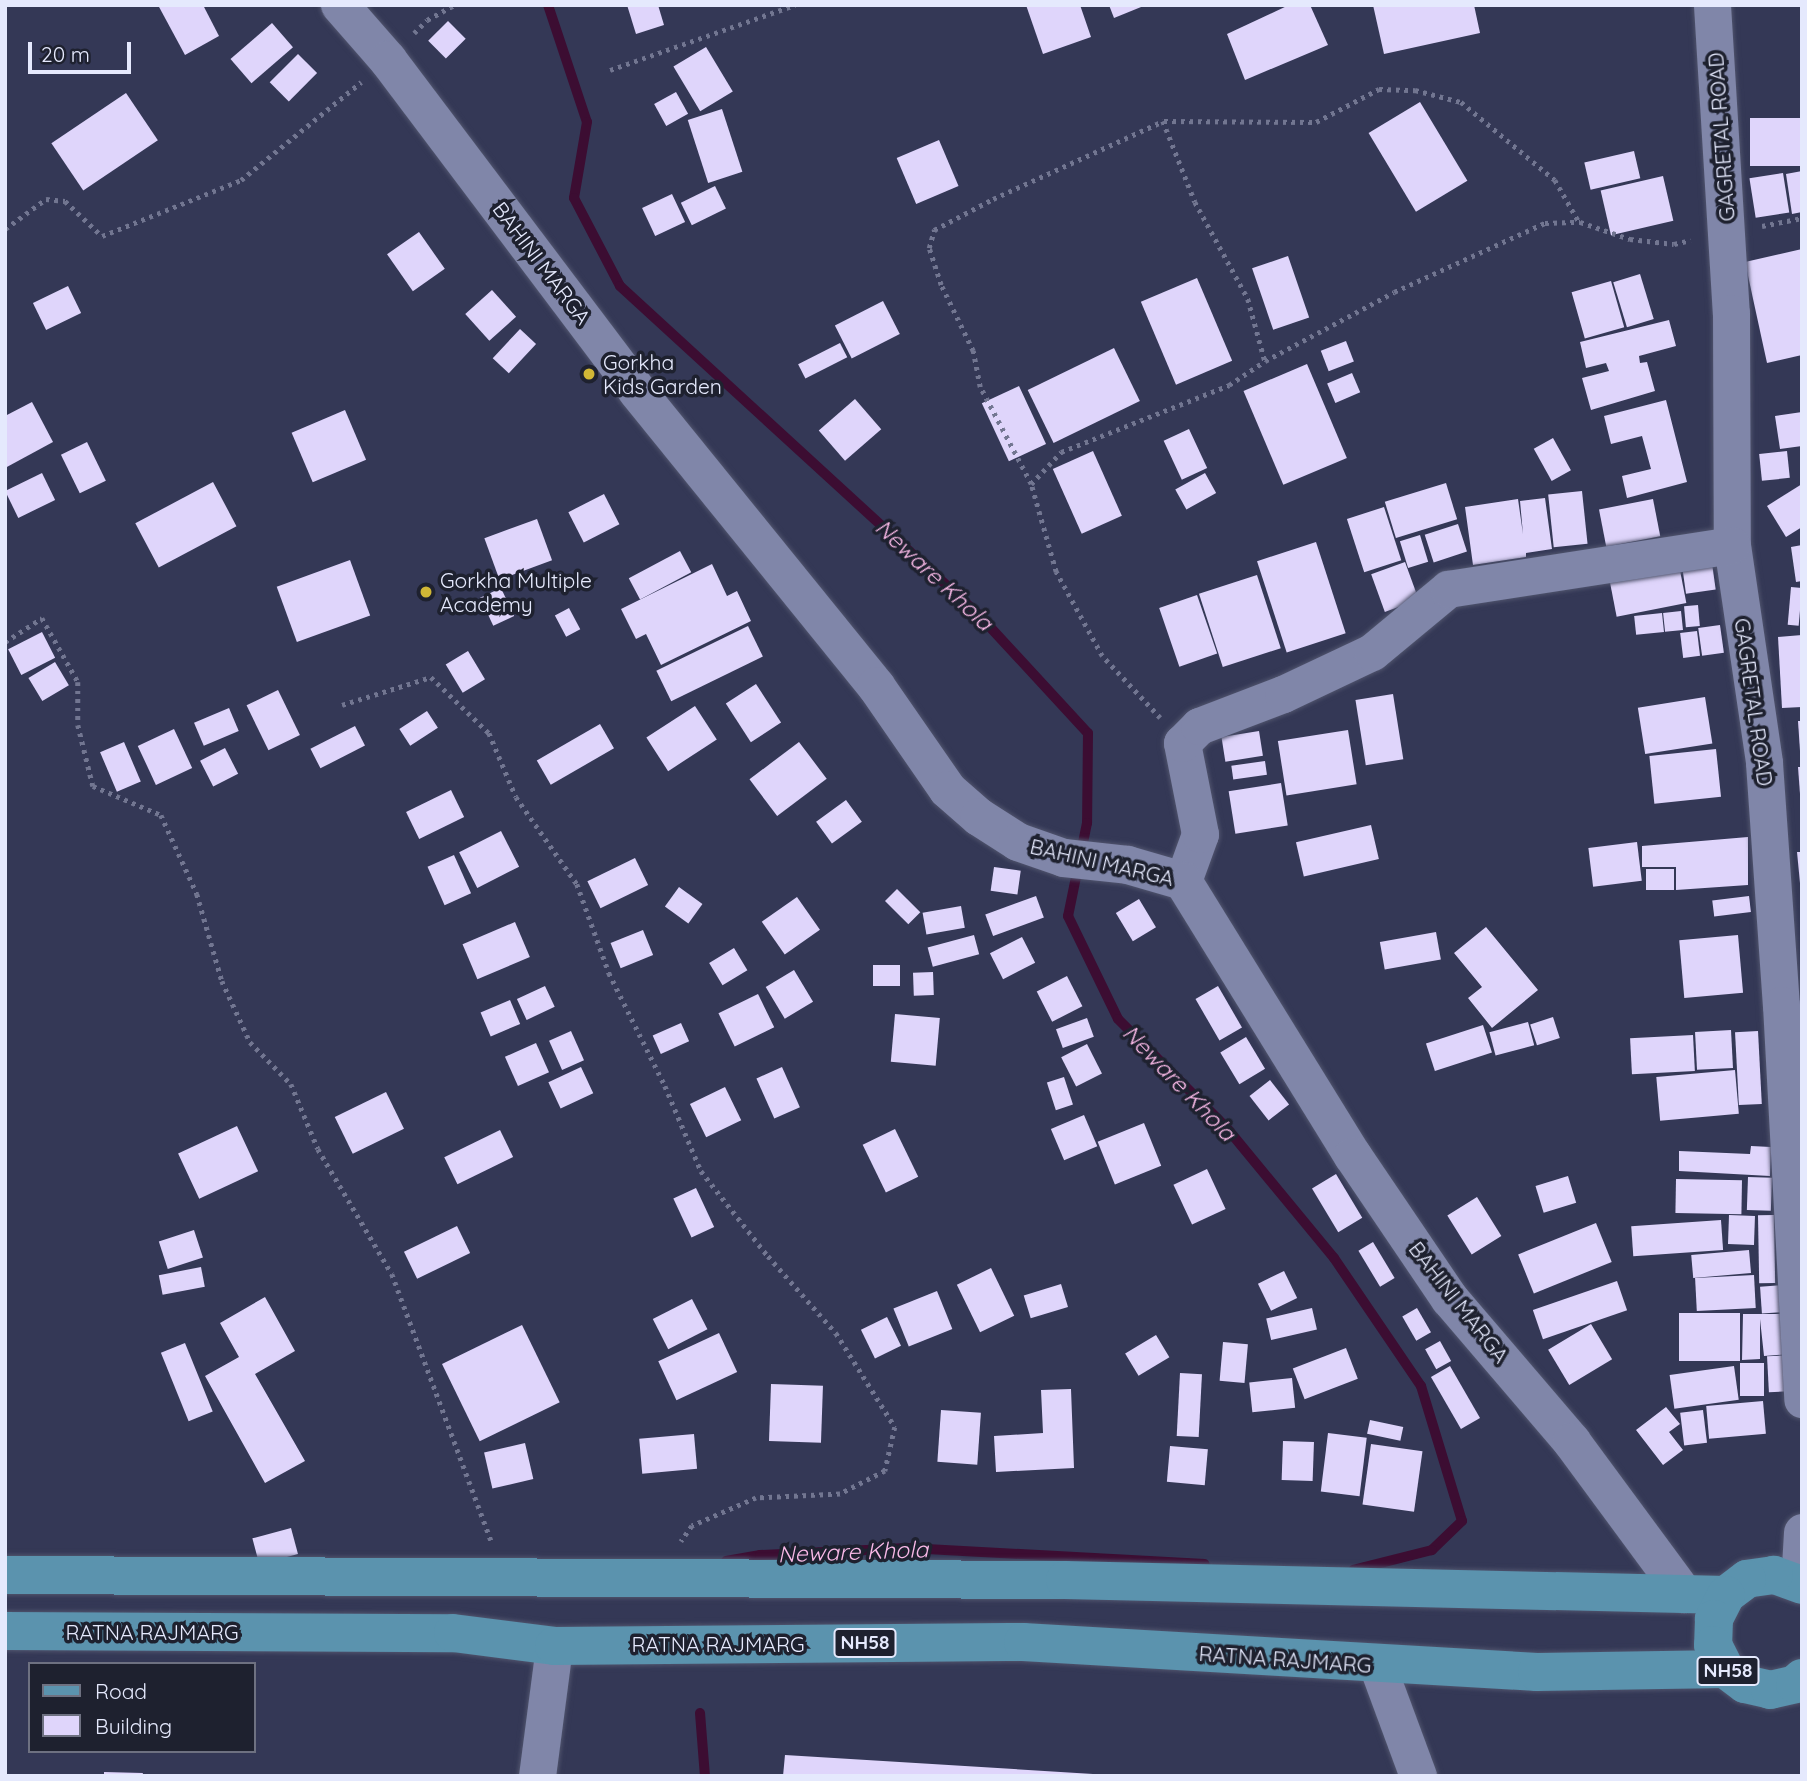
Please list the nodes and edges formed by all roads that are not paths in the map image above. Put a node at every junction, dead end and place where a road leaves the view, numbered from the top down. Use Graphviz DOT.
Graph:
graph roads {
  1 [pos="340,5"];
  2 [pos="1712,5"];
  3 [pos="1732,545"];
  4 [pos="1184,881"];
  5 [pos="1802,1399"];
  6 [pos="1802,1532"];
  7 [pos="5,1575"];
  8 [pos="1801,1584"];
  9 [pos="1684,1594"];
  10 [pos="1726,1595"];
  11 [pos="5,1631"];
  12 [pos="554,1646"];
  13 [pos="1377,1665"];
  14 [pos="1725,1669"];
  15 [pos="1800,1684"];
  16 [pos="537,1776"];
  17 [pos="1418,1776"];
  1 -- 4 [label="street, BAHINI MARGA"];
  2 -- 3 [label="street, GAGRETAL ROAD"];
  3 -- 4 [label="street"];
  3 -- 5 [label="street, GAGRETAL ROAD"];
  4 -- 9 [label="street, BAHINI MARGA"];
  6 -- 8 [label="street"];
  7 -- 9 [label="main road"];
  8 -- 10 [label="main road"];
  9 -- 10 [label="main road"];
  10 -- 14 [label="main road, NH58"];
  11 -- 12 [label="main road, RATNA RAJMARG / NH58"];
  12 -- 13 [label="main road, RATNA RAJMARG / NH58"];
  12 -- 16 [label="street"];
  13 -- 14 [label="main road, RATNA RAJMARG / NH58"];
  13 -- 17 [label="street"];
  14 -- 15 [label="main road, NH58"];
}
